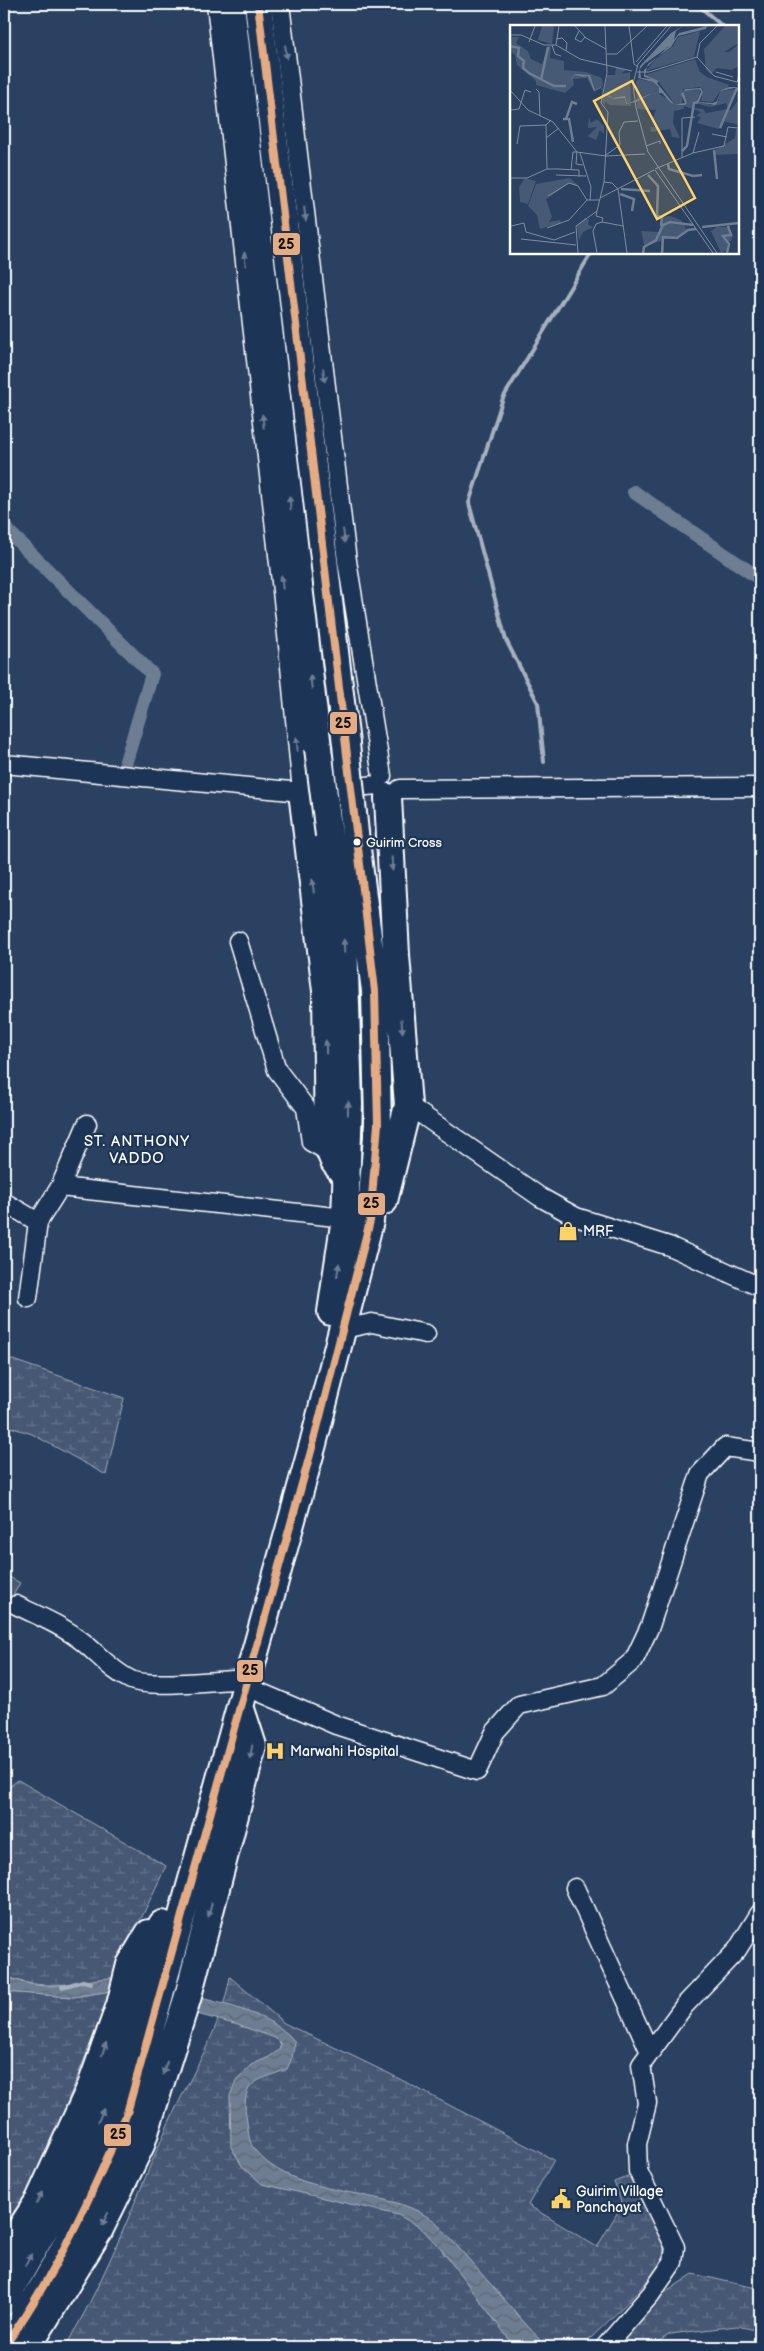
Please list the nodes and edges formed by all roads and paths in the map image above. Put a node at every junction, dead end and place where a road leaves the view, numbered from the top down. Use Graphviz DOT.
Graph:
graph roads {
  1 [pos="216,4"];
  2 [pos="231,4"];
  3 [pos="258,4"];
  4 [pos="280,4"];
  5 [pos="4,764"];
  6 [pos="387,787"];
  7 [pos="760,787"];
  8 [pos="302,792"];
  9 [pos="238,941"];
  10 [pos="408,1105"];
  11 [pos="87,1124"];
  12 [pos="329,1152"];
  13 [pos="347,1178"];
  14 [pos="60,1186"];
  15 [pos="4,1202"];
  16 [pos="358,1220"];
  17 [pos="38,1222"];
  18 [pos="760,1287"];
  19 [pos="28,1298"];
  20 [pos="343,1329"];
  21 [pos="426,1334"];
  22 [pos="760,1452"];
  23 [pos="16,1605"];
  24 [pos="239,1691"];
  25 [pos="575,1888"];
  26 [pos="169,1900"];
  27 [pos="760,1913"];
  28 [pos="650,2052"];
  29 [pos="4,2254"];
  30 [pos="4,2302"];
  31 [pos="4,2347"];
  32 [pos="28,2347"];
  33 [pos="605,2347"];
  8 -- 1 [label="street, one-way"];
  13 -- 2 [label="highway, one-way, bridge"];
  3 -- 16 [label="highway, bridge"];
  4 -- 6 [label="street, one-way"];
  5 -- 8 [label="street"];
  6 -- 7 [label="street"];
  6 -- 8 [label="street"];
  6 -- 10 [label="highway, one-way"];
  12 -- 8 [label="highway, one-way"];
  9 -- 12 [label="street"];
  10 -- 16 [label="highway"];
  10 -- 18 [label="street"];
  11 -- 14 [label="street"];
  12 -- 13 [label="highway"];
  13 -- 16 [label="highway"];
  14 -- 16 [label="street"];
  14 -- 17 [label="street"];
  15 -- 17 [label="street"];
  16 -- 20 [label="highway"];
  24 -- 16 [label="highway, one-way"];
  17 -- 19 [label="street"];
  20 -- 21 [label="street"];
  20 -- 24 [label="highway"];
  22 -- 24 [label="street"];
  23 -- 24 [label="street"];
  24 -- 26 [label="highway"];
  24 -- 31 [label="highway"];
  24 -- 32 [label="highway, one-way"];
  25 -- 28 [label="street"];
  29 -- 26 [label="highway, one-way"];
  30 -- 26 [label="highway, one-way"];
  27 -- 28 [label="street"];
  28 -- 33 [label="street"];
}
